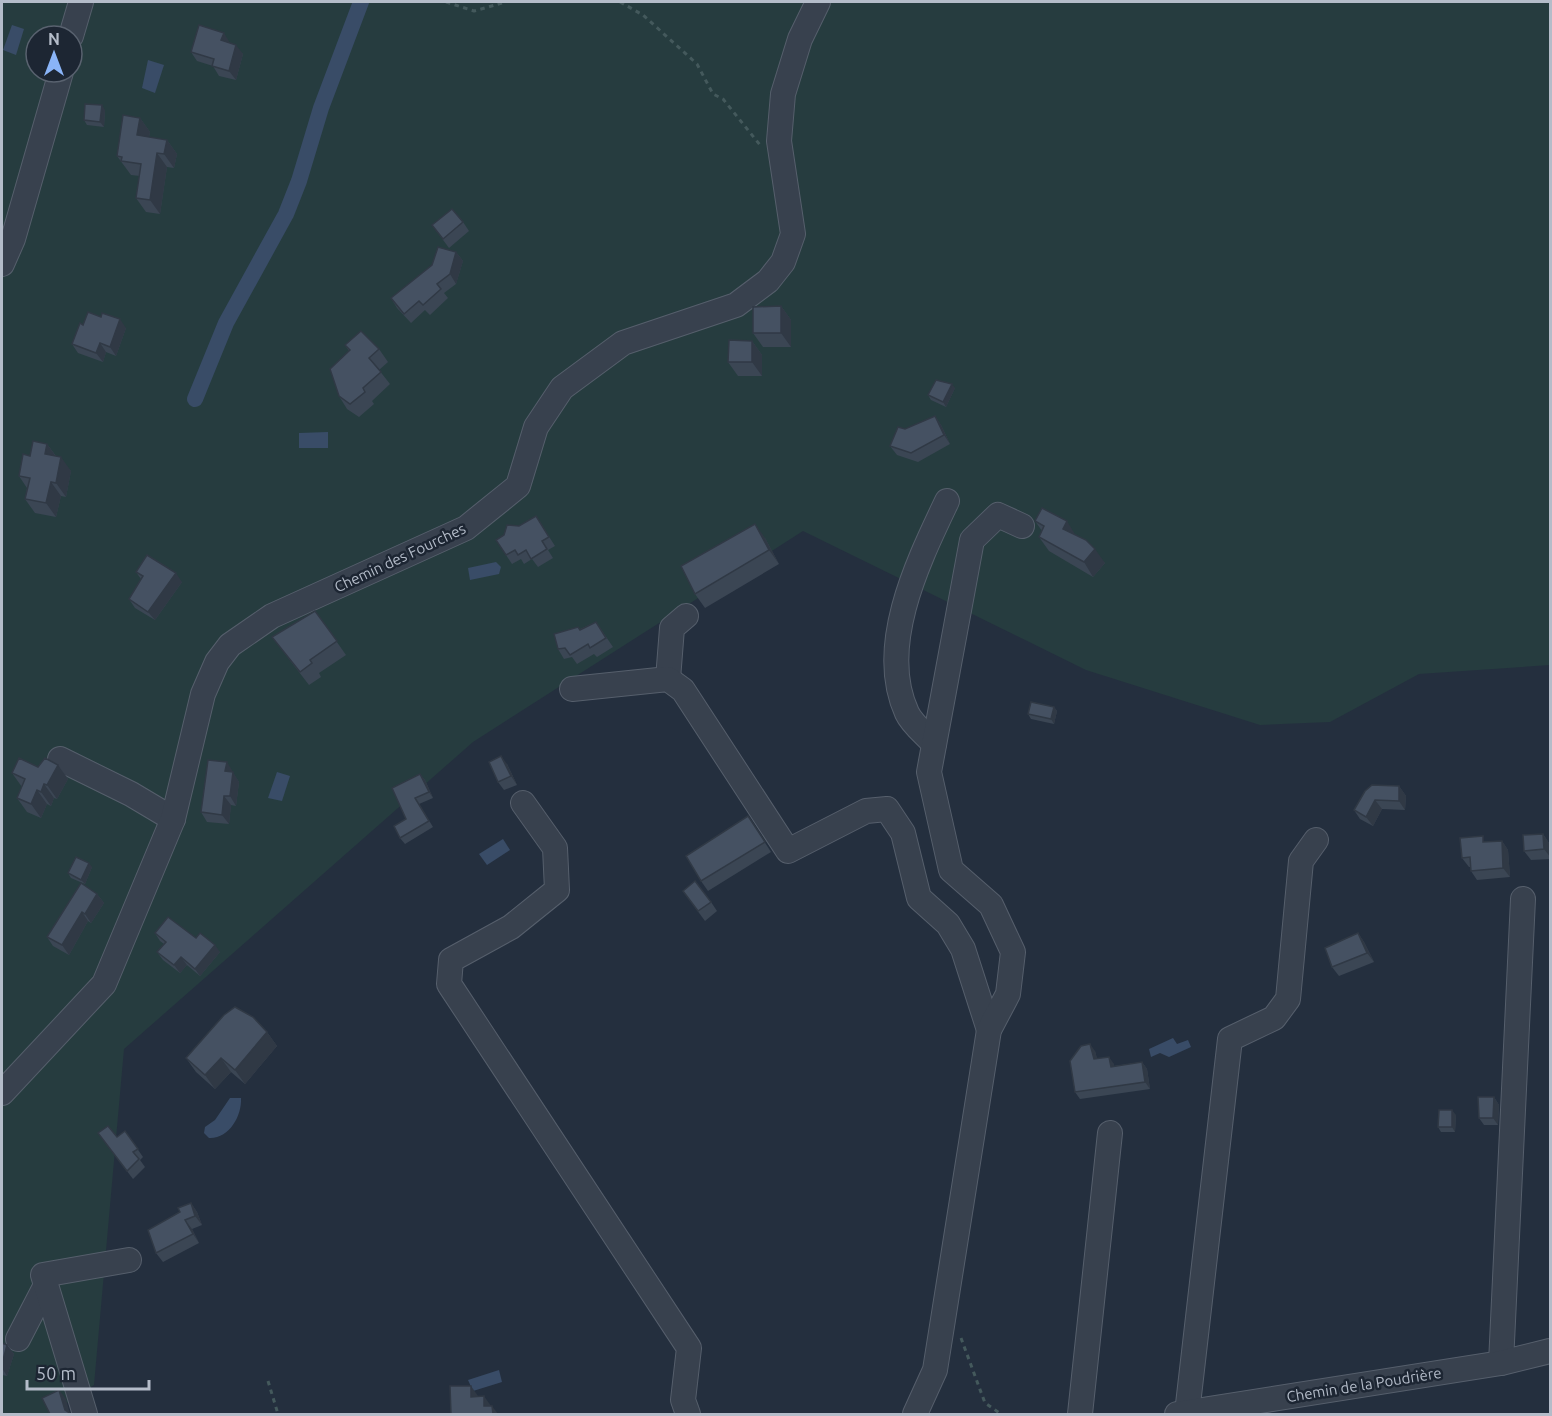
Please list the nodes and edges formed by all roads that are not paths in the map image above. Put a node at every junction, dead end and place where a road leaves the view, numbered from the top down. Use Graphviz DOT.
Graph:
graph roads {
  1 [pos="81,2"];
  2 [pos="818,2"];
  3 [pos="75,24"];
  4 [pos="58,84"];
  5 [pos="2,264"];
  6 [pos="947,501"];
  7 [pos="1022,526"];
  8 [pos="686,616"];
  9 [pos="668,679"];
  10 [pos="572,689"];
  11 [pos="934,744"];
  12 [pos="60,759"];
  13 [pos="523,803"];
  14 [pos="173,819"];
  15 [pos="1316,840"];
  16 [pos="1523,899"];
  17 [pos="989,1030"];
  18 [pos="2,1093"];
  19 [pos="1110,1133"];
  20 [pos="129,1260"];
  21 [pos="46,1285"];
  22 [pos="18,1339"];
  23 [pos="1551,1350"];
  24 [pos="1501,1363"];
  25 [pos="85,1414"];
  26 [pos="688,1414"];
  27 [pos="915,1414"];
  28 [pos="1080,1414"];
  29 [pos="1182,1414"];
  1 -- 3 [label="street"];
  2 -- 14 [label="street, Chemin des Fourches"];
  4 -- 5 [label="street"];
  6 -- 11 [label="street"];
  7 -- 11 [label="street"];
  8 -- 9 [label="street"];
  9 -- 10 [label="street"];
  9 -- 17 [label="street"];
  11 -- 17 [label="street"];
  12 -- 14 [label="street"];
  13 -- 26 [label="street"];
  14 -- 18 [label="street, Chemin des Fourches"];
  15 -- 29 [label="street"];
  16 -- 24 [label="street"];
  17 -- 27 [label="street"];
  19 -- 28 [label="street"];
  20 -- 21 [label="street"];
  21 -- 22 [label="street"];
  21 -- 25 [label="street"];
  23 -- 24 [label="street, Chemin de la Poudrière"];
  24 -- 29 [label="street, Chemin de la Poudrière"];
}
